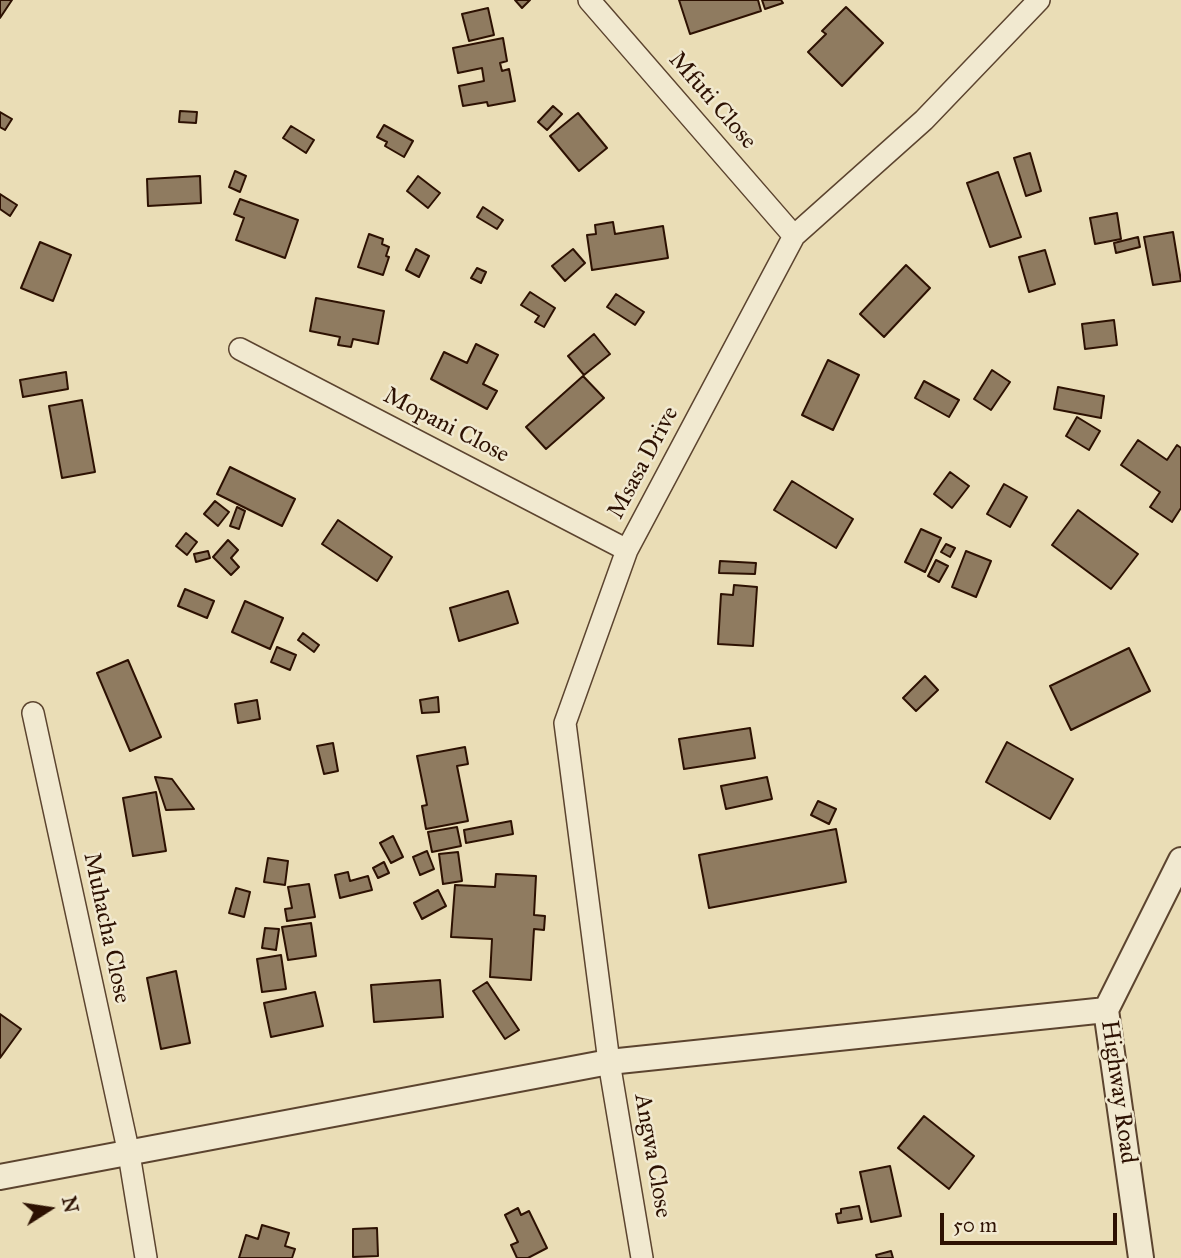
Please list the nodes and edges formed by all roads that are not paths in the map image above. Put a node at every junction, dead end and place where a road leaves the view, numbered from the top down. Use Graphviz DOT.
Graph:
graph roads {
  1 [pos="589,0"];
  2 [pos="1039,0"];
  3 [pos="794,236"];
  4 [pos="240,349"];
  5 [pos="627,550"];
  6 [pos="33,713"];
  7 [pos="1181,859"];
  8 [pos="1106,1010"];
  9 [pos="609,1062"];
  10 [pos="129,1154"];
  11 [pos="0,1177"];
  12 [pos="146,1258"];
  13 [pos="642,1258"];
  14 [pos="1141,1258"];
  1 -- 3 [label="street, Mfuti Close"];
  2 -- 3 [label="street, Msasa Drive"];
  3 -- 5 [label="street, Msasa Drive"];
  4 -- 5 [label="street, Mopani Close"];
  5 -- 9 [label="street, Msasa Drive"];
  6 -- 10 [label="street, Muhacha Close"];
  7 -- 8 [label="street, Highway Road"];
  8 -- 9 [label="street"];
  8 -- 14 [label="street, Highway Road"];
  9 -- 10 [label="street"];
  9 -- 13 [label="street, Angwa Close"];
  10 -- 11 [label="street"];
  10 -- 12 [label="street, Muhacha Close"];
}
